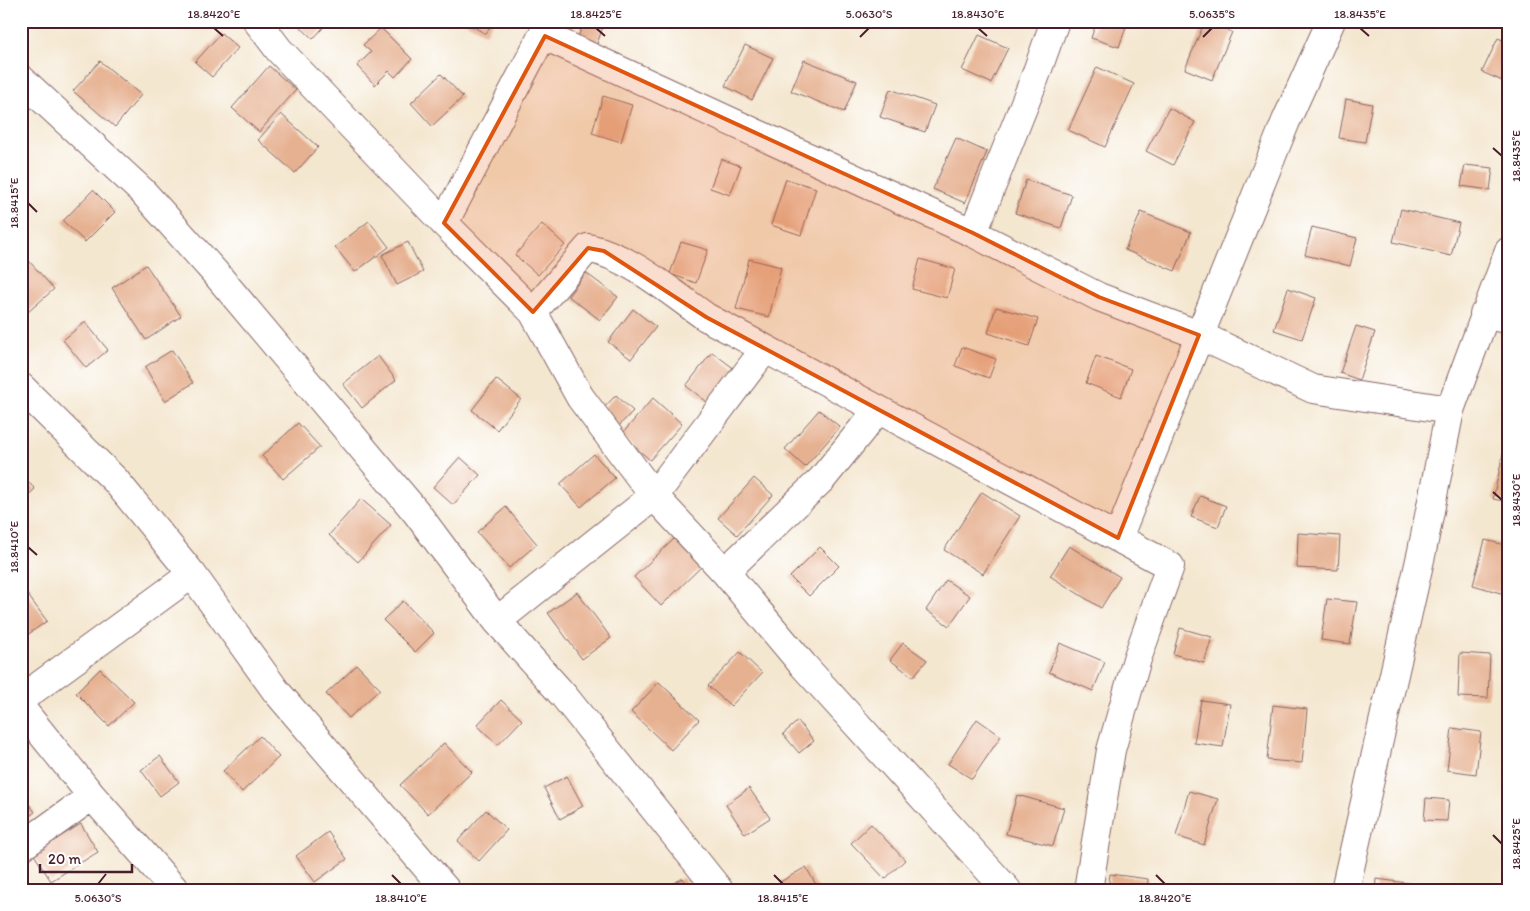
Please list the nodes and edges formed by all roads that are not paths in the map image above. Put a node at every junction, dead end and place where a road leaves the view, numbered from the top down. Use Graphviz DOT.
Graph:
graph roads {
  1 [pos="257,21"];
  2 [pos="1055,21"];
  3 [pos="1331,21"];
  4 [pos="548,28"];
  5 [pos="21,79"];
  6 [pos="444,223"];
  7 [pos="974,233"];
  8 [pos="1509,251"];
  9 [pos="533,312"];
  10 [pos="1496,317"];
  11 [pos="1199,335"];
  12 [pos="765,349"];
  13 [pos="21,387"];
  14 [pos="1450,410"];
  15 [pos="877,411"];
  16 [pos="654,496"];
  17 [pos="1118,538"];
  18 [pos="725,572"];
  19 [pos="192,574"];
  20 [pos="497,621"];
  21 [pos="21,699"];
  22 [pos="21,708"];
  23 [pos="92,796"];
  24 [pos="21,847"];
  25 [pos="175,890"];
  26 [pos="446,890"];
  27 [pos="719,890"];
  28 [pos="1007,890"];
  29 [pos="1088,890"];
  30 [pos="1345,890"];
  1 -- 6 [label="street"];
  2 -- 7 [label="street"];
  3 -- 11 [label="street"];
  4 -- 6 [label="street"];
  4 -- 7 [label="street"];
  5 -- 20 [label="street"];
  6 -- 9 [label="street"];
  7 -- 11 [label="street"];
  8 -- 10 [label="street"];
  9 -- 12 [label="street"];
  9 -- 16 [label="street"];
  10 -- 14 [label="street"];
  11 -- 14 [label="street"];
  11 -- 17 [label="street"];
  12 -- 15 [label="street"];
  12 -- 16 [label="street"];
  13 -- 19 [label="street"];
  14 -- 30 [label="street"];
  15 -- 17 [label="street"];
  15 -- 18 [label="street"];
  16 -- 18 [label="street"];
  16 -- 20 [label="street"];
  17 -- 29 [label="street"];
  18 -- 28 [label="street"];
  19 -- 21 [label="street"];
  19 -- 26 [label="street"];
  20 -- 27 [label="street"];
  22 -- 23 [label="street"];
  23 -- 24 [label="street"];
  23 -- 25 [label="street"];
}
